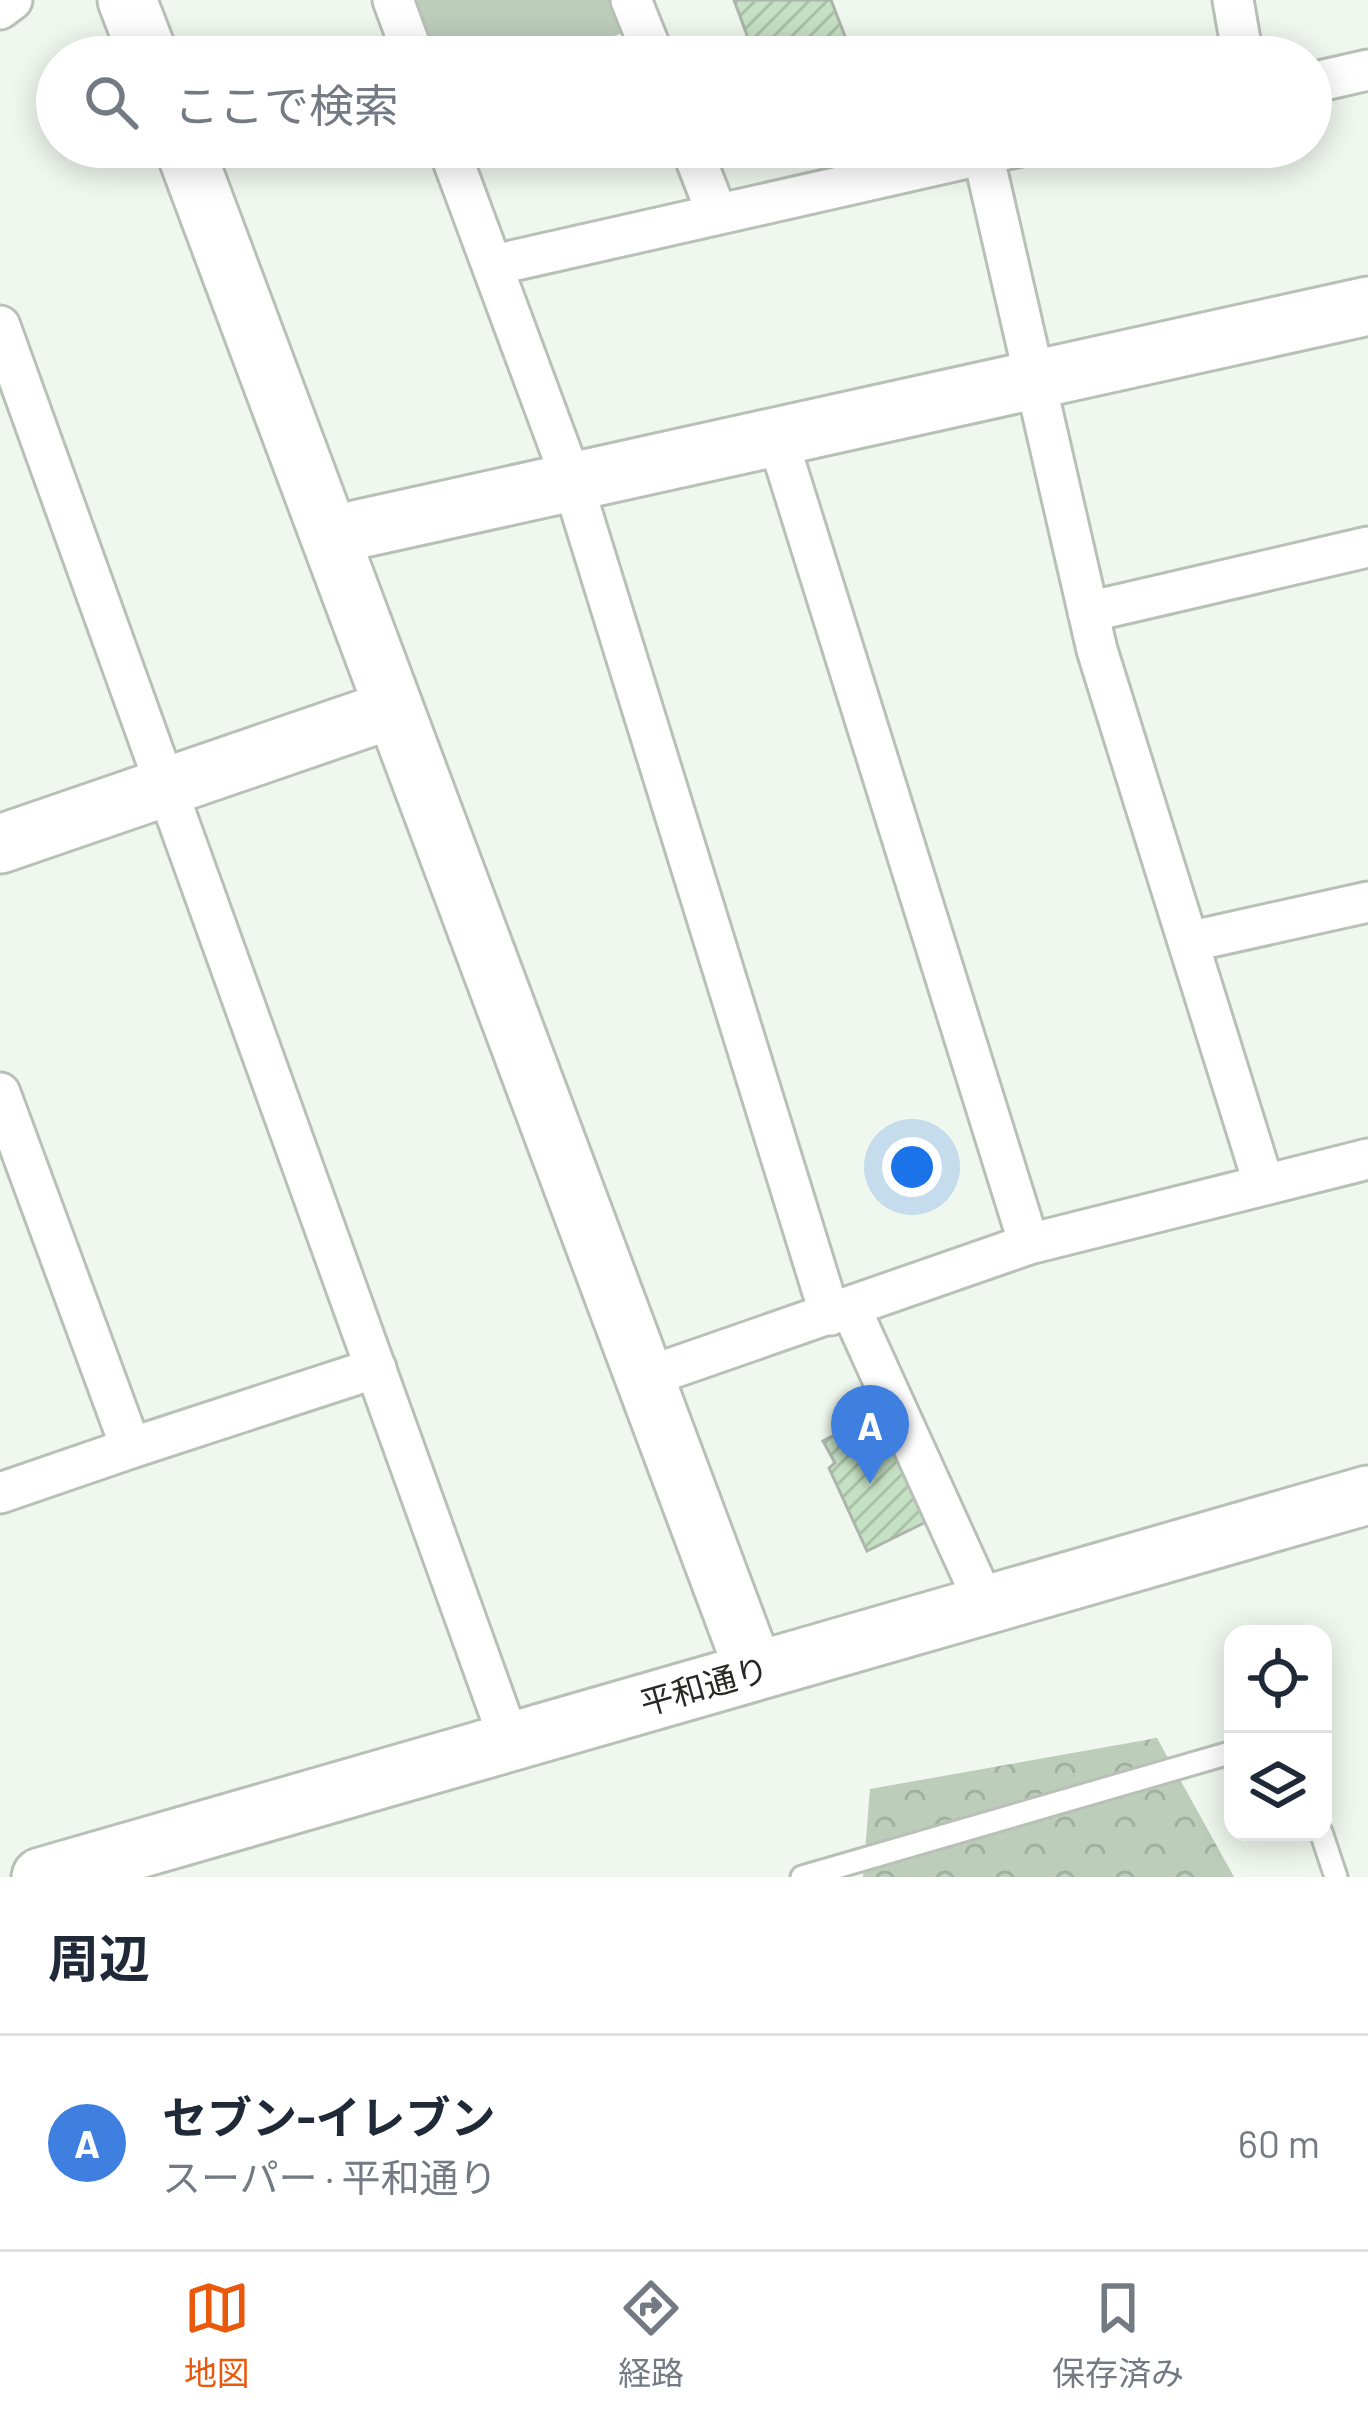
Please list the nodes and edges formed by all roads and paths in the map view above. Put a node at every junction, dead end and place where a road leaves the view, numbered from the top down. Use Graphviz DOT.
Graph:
graph roads {
  1 [pos="12,0"];
  2 [pos="128,0"];
  3 [pos="394,0"];
  4 [pos="631,0"];
  5 [pos="1233,0"];
  6 [pos="0,9"];
  7 [pos="141,36"];
  8 [pos="407,36"];
  9 [pos="646,36"];
  10 [pos="1239,36"];
  11 [pos="1368,70"];
  12 [pos="1332,78"];
  13 [pos="192,168"];
  14 [pos="456,168"];
  15 [pos="699,168"];
  16 [pos="921,168"];
  17 [pos="1003,168"];
  18 [pos="718,214"];
  19 [pos="494,265"];
  20 [pos="1368,306"];
  21 [pos="0,326"];
  22 [pos="1034,381"];
  23 [pos="777,436"];
  24 [pos="572,481"];
  25 [pos="332,535"];
  26 [pos="1368,547"];
  27 [pos="1088,612"];
  28 [pos="393,709"];
  29 [pos="167,787"];
  30 [pos="0,844"];
  31 [pos="1368,902"];
  32 [pos="1188,942"];
  33 [pos="0,1094"];
  34 [pos="1368,1159"];
  35 [pos="1264,1185"];
  36 [pos="1029,1244"];
  37 [pos="840,1311"];
  38 [pos="376,1368"];
  39 [pos="644,1378"];
  40 [pos="131,1448"];
  41 [pos="0,1493"];
  42 [pos="1368,1495"];
  43 [pos="986,1606"];
  44 [pos="754,1670"];
  45 [pos="510,1742"];
  46 [pos="1224,1754"];
  47 [pos="1324,1841"];
  48 [pos="40,1877"];
  49 [pos="802,1877"];
  50 [pos="1336,1877"];
  1 -- 6 [label="street"];
  2 -- 7 [label="street"];
  3 -- 8 [label="street"];
  4 -- 9 [label="street"];
  5 -- 10 [label="street"];
  11 -- 12 [label="street"];
  13 -- 25 [label="street"];
  14 -- 19 [label="street"];
  15 -- 18 [label="street"];
  16 -- 18 [label="street"];
  17 -- 22 [label="street"];
  18 -- 19 [label="street"];
  19 -- 24 [label="street"];
  20 -- 22 [label="street"];
  21 -- 29 [label="street"];
  22 -- 23 [label="street"];
  22 -- 27 [label="street"];
  23 -- 24 [label="street"];
  23 -- 36 [label="street"];
  24 -- 25 [label="street"];
  24 -- 37 [label="street"];
  25 -- 28 [label="street"];
  26 -- 27 [label="street"];
  27 -- 32 [label="street"];
  28 -- 29 [label="street"];
  28 -- 39 [label="street"];
  29 -- 30 [label="street"];
  29 -- 38 [label="street"];
  31 -- 32 [label="street"];
  32 -- 35 [label="street"];
  33 -- 40 [label="street"];
  34 -- 35 [label="street"];
  35 -- 36 [label="street"];
  36 -- 37 [label="street"];
  37 -- 39 [label="street"];
  37 -- 43 [label="street"];
  38 -- 40 [label="street"];
  38 -- 45 [label="street"];
  39 -- 44 [label="street"];
  40 -- 41 [label="street"];
  42 -- 43 [label="street, 平和通り"];
  43 -- 44 [label="street, 平和通り"];
  44 -- 45 [label="street, 平和通り"];
  45 -- 48 [label="street, 平和通り"];
  46 -- 49 [label="lane"];
  47 -- 50 [label="lane"];
}
